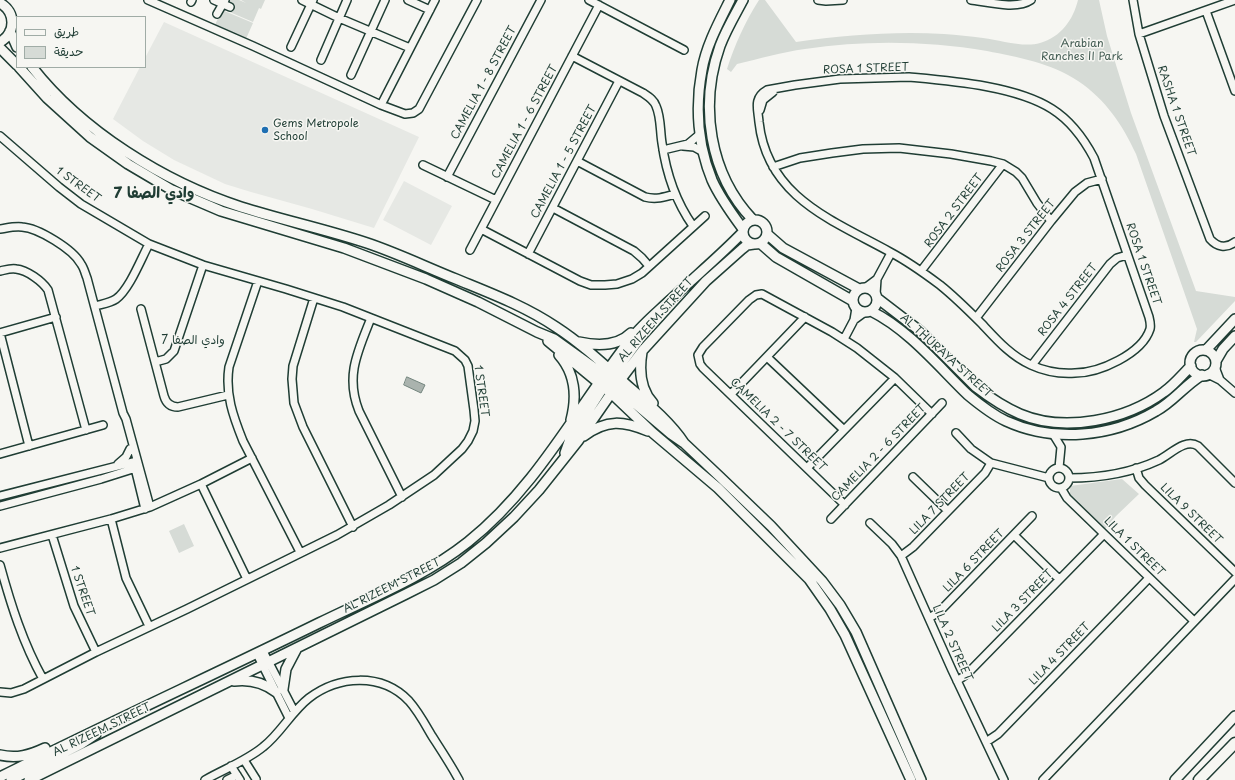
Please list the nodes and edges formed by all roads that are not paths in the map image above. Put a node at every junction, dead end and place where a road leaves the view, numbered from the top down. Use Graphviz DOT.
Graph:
graph roads {
  1 [pos="148,0"];
  2 [pos="214,0"];
  3 [pos="302,0"];
  4 [pos="347,0"];
  5 [pos="385,0"];
  6 [pos="408,0"];
  7 [pos="435,0"];
  8 [pos="477,0"];
  9 [pos="541,0"];
  10 [pos="590,0"];
  11 [pos="730,0"];
  12 [pos="743,0"];
  13 [pos="818,0"];
  14 [pos="835,0"];
  15 [pos="843,0"];
  16 [pos="971,0"];
  17 [pos="1030,0"];
  18 [pos="1036,0"];
  19 [pos="1133,0"];
  20 [pos="1235,0"];
  21 [pos="312,2"];
  22 [pos="0,3"];
  23 [pos="226,3"];
  24 [pos="7,5"];
  25 [pos="599,5"];
  26 [pos="1009,5"];
  27 [pos="430,10"];
  28 [pos="1206,11"];
  29 [pos="217,14"];
  30 [pos="340,18"];
  31 [pos="10,31"];
  32 [pos="371,31"];
  33 [pos="1139,34"];
  34 [pos="0,42"];
  35 [pos="16,45"];
  36 [pos="292,47"];
  37 [pos="0,48"];
  38 [pos="410,48"];
  39 [pos="684,50"];
  40 [pos="572,56"];
  41 [pos="321,60"];
  42 [pos="16,64"];
  43 [pos="20,68"];
  44 [pos="33,68"];
  45 [pos="351,74"];
  46 [pos="619,81"];
  47 [pos="1235,91"];
  48 [pos="381,105"];
  49 [pos="700,134"];
  50 [pos="0,136"];
  51 [pos="683,146"];
  52 [pos="663,150"];
  53 [pos="703,152"];
  54 [pos="577,161"];
  55 [pos="1003,164"];
  56 [pos="423,165"];
  57 [pos="773,167"];
  58 [pos="448,177"];
  59 [pos="1102,179"];
  60 [pos="675,194"];
  61 [pos="496,200"];
  62 [pos="553,208"];
  63 [pos="705,216"];
  64 [pos="753,220"];
  65 [pos="1051,221"];
  66 [pos="693,226"];
  67 [pos="1206,226"];
  68 [pos="0,228"];
  69 [pos="481,229"];
  70 [pos="743,231"];
  71 [pos="767,234"];
  72 [pos="1235,238"];
  73 [pos="1235,242"];
  74 [pos="149,244"];
  75 [pos="757,244"];
  76 [pos="470,250"];
  77 [pos="892,253"];
  78 [pos="528,254"];
  79 [pos="1127,255"];
  80 [pos="713,261"];
  81 [pos="202,265"];
  82 [pos="649,266"];
  83 [pos="720,268"];
  84 [pos="921,271"];
  85 [pos="0,272"];
  86 [pos="699,273"];
  87 [pos="877,279"];
  88 [pos="258,281"];
  89 [pos="706,281"];
  90 [pos="862,288"];
  91 [pos="876,296"];
  92 [pos="314,298"];
  93 [pos="854,304"];
  94 [pos="95,306"];
  95 [pos="141,309"];
  96 [pos="868,311"];
  97 [pos="56,317"];
  98 [pos="805,317"];
  99 [pos="371,318"];
  100 [pos="976,318"];
  101 [pos="1235,319"];
  102 [pos="854,320"];
  103 [pos="646,322"];
  104 [pos="537,332"];
  105 [pos="0,333"];
  106 [pos="1235,336"];
  107 [pos="844,339"];
  108 [pos="576,341"];
  109 [pos="643,350"];
  110 [pos="1206,350"];
  111 [pos="767,357"];
  112 [pos="155,362"];
  113 [pos="1215,364"];
  114 [pos="1032,366"];
  115 [pos="1190,366"];
  116 [pos="1205,375"];
  117 [pos="894,378"];
  118 [pos="609,380"];
  119 [pos="1220,380"];
  120 [pos="1235,393"];
  121 [pos="731,394"];
  122 [pos="228,395"];
  123 [pos="942,403"];
  124 [pos="123,413"];
  125 [pos="932,414"];
  126 [pos="103,426"];
  127 [pos="569,426"];
  128 [pos="844,429"];
  129 [pos="86,430"];
  130 [pos="654,433"];
  131 [pos="956,433"];
  132 [pos="1053,434"];
  133 [pos="1070,435"];
  134 [pos="578,441"];
  135 [pos="684,443"];
  136 [pos="29,446"];
  137 [pos="1061,447"];
  138 [pos="130,449"];
  139 [pos="0,454"];
  140 [pos="252,458"];
  141 [pos="564,458"];
  142 [pos="991,463"];
  143 [pos="136,465"];
  144 [pos="116,466"];
  145 [pos="806,468"];
  146 [pos="1059,468"];
  147 [pos="1136,468"];
  148 [pos="114,476"];
  149 [pos="913,477"];
  150 [pos="1048,478"];
  151 [pos="1069,478"];
  152 [pos="138,481"];
  153 [pos="1235,483"];
  154 [pos="201,484"];
  155 [pos="1061,488"];
  156 [pos="0,496"];
  157 [pos="402,497"];
  158 [pos="844,505"];
  159 [pos="0,506"];
  160 [pos="148,508"];
  161 [pos="948,511"];
  162 [pos="1032,516"];
  163 [pos="111,519"];
  164 [pos="831,519"];
  165 [pos="870,523"];
  166 [pos="353,527"];
  167 [pos="1104,534"];
  168 [pos="52,535"];
  169 [pos="1014,535"];
  170 [pos="0,548"];
  171 [pos="300,552"];
  172 [pos="901,556"];
  173 [pos="0,565"];
  174 [pos="1235,572"];
  175 [pos="1149,578"];
  176 [pos="247,579"];
  177 [pos="1059,579"];
  178 [pos="1235,579"];
  179 [pos="929,618"];
  180 [pos="1194,621"];
  181 [pos="149,626"];
  182 [pos="297,648"];
  183 [pos="96,652"];
  184 [pos="260,653"];
  185 [pos="266,663"];
  186 [pos="44,679"];
  187 [pos="231,681"];
  188 [pos="957,681"];
  189 [pos="279,691"];
  190 [pos="0,692"];
  191 [pos="294,711"];
  192 [pos="1235,716"];
  193 [pos="289,718"];
  194 [pos="102,727"];
  195 [pos="986,742"];
  196 [pos="1235,743"];
  197 [pos="63,745"];
  198 [pos="0,755"];
  199 [pos="244,760"];
  200 [pos="62,764"];
  201 [pos="231,766"];
  202 [pos="238,777"];
  203 [pos="0,778"];
  204 [pos="215,778"];
  205 [pos="256,779"];
  206 [pos="11,780"];
  207 [pos="28,780"];
  208 [pos="45,780"];
  209 [pos="205,780"];
  210 [pos="227,780"];
  211 [pos="459,780"];
  212 [pos="911,780"];
  213 [pos="921,780"];
  214 [pos="1004,780"];
  215 [pos="1043,780"];
  216 [pos="1175,780"];
  217 [pos="1198,780"];
  1 -- 48 [label="street"];
  2 -- 23 [label="street"];
  3 -- 21 [label="street"];
  4 -- 30 [label="street"];
  5 -- 32 [label="street"];
  6 -- 27 [label="street"];
  7 -- 27 [label="street"];
  8 -- 48 [label="street"];
  9 -- 58 [label="street, CAMELIA 1 - 8 STREET"];
  10 -- 25 [label="street"];
  11 -- 49 [label="street"];
  12 -- 64 [label="street"];
  13 -- 14 [label="street"];
  14 -- 15 [label="street"];
  16 -- 26 [label="street"];
  17 -- 26 [label="street"];
  18 -- 26 [label="street"];
  19 -- 33 [label="street, RASHA 1 STREET"];
  20 -- 28 [label="street"];
  21 -- 30 [label="street"];
  21 -- 36 [label="street"];
  22 -- 24 [label="street"];
  23 -- 29 [label="street"];
  24 -- 31 [label="street"];
  25 -- 39 [label="street"];
  25 -- 40 [label="street, CAMELIA 1 - 6 STREET"];
  27 -- 38 [label="street"];
  28 -- 33 [label="street"];
  28 -- 47 [label="street"];
  30 -- 32 [label="street"];
  30 -- 41 [label="street"];
  31 -- 34 [label="street"];
  31 -- 35 [label="street"];
  32 -- 38 [label="street"];
  32 -- 45 [label="street"];
  33 -- 67 [label="street, RASHA 1 STREET"];
  37 -- 42 [label="street"];
  38 -- 48 [label="street"];
  40 -- 46 [label="street"];
  40 -- 61 [label="street, CAMELIA 1 - 6 STREET"];
  43 -- 104 [label="street"];
  44 -- 108 [label="street"];
  46 -- 52 [label="street"];
  46 -- 54 [label="street, CAMELIA 1 - 5 STREET"];
  49 -- 51 [label="street"];
  49 -- 53 [label="street"];
  50 -- 74 [label="street, 1 STREET"];
  51 -- 52 [label="street"];
  51 -- 53 [label="street"];
  52 -- 60 [label="street"];
  53 -- 70 [label="street"];
  54 -- 60 [label="street"];
  54 -- 62 [label="street, CAMELIA 1 - 5 STREET"];
  55 -- 57 [label="street"];
  55 -- 65 [label="street"];
  55 -- 84 [label="street, ROSA 2 STREET"];
  56 -- 58 [label="street"];
  57 -- 59 [label="street, ROSA 1 STREET"];
  57 -- 77 [label="street, ROSA 1 STREET"];
  58 -- 61 [label="street"];
  59 -- 65 [label="street, ROSA 3 STREET"];
  59 -- 79 [label="street, ROSA 1 STREET"];
  60 -- 66 [label="street"];
  61 -- 69 [label="street, CAMELIA 1 - 6 STREET"];
  62 -- 78 [label="street, CAMELIA 1 - 5 STREET"];
  62 -- 82 [label="street"];
  63 -- 66 [label="street"];
  64 -- 70 [label="street"];
  64 -- 71 [label="street"];
  65 -- 100 [label="street, ROSA 3 STREET"];
  66 -- 82 [label="street"];
  67 -- 72 [label="street, RASHA 1 STREET"];
  67 -- 73 [label="street, RASHA 1 STREET"];
  68 -- 94 [label="street"];
  69 -- 76 [label="street, CAMELIA 1 - 6 STREET"];
  69 -- 78 [label="street"];
  70 -- 75 [label="street"];
  70 -- 80 [label="street, AL RIZEEM STREET"];
  71 -- 75 [label="street"];
  71 -- 90 [label="street"];
  74 -- 81 [label="street, 1 STREET"];
  74 -- 94 [label="street"];
  75 -- 83 [label="street, AL RIZEEM STREET"];
  75 -- 93 [label="street"];
  77 -- 84 [label="street, ROSA 1 STREET"];
  77 -- 87 [label="street"];
  78 -- 82 [label="street"];
  79 -- 114 [label="street, ROSA 4 STREET"];
  79 -- 114 [label="street, ROSA 1 STREET"];
  80 -- 83 [label="street"];
  80 -- 86 [label="street, AL RIZEEM STREET"];
  81 -- 88 [label="street, 1 STREET"];
  81 -- 112 [label="street"];
  83 -- 89 [label="street, AL RIZEEM STREET"];
  84 -- 100 [label="street, ROSA 1 STREET"];
  85 -- 97 [label="street"];
  86 -- 89 [label="street"];
  86 -- 103 [label="street, AL RIZEEM STREET"];
  87 -- 90 [label="street"];
  87 -- 91 [label="street"];
  88 -- 92 [label="street, 1 STREET"];
  88 -- 122 [label="street"];
  89 -- 109 [label="street, AL RIZEEM STREET"];
  90 -- 91 [label="street"];
  90 -- 93 [label="street"];
  91 -- 96 [label="street"];
  91 -- 115 [label="street, AL THURAYA STREET"];
  92 -- 99 [label="street, 1 STREET"];
  92 -- 166 [label="street"];
  93 -- 96 [label="street"];
  93 -- 102 [label="street"];
  94 -- 124 [label="street"];
  95 -- 112 [label="street"];
  96 -- 102 [label="street"];
  96 -- 132 [label="street, AL THURAYA STREET"];
  97 -- 105 [label="street"];
  97 -- 129 [label="street"];
  98 -- 107 [label="street"];
  98 -- 111 [label="street"];
  98 -- 121 [label="street, CAMELIA 2 - 7 STREET"];
  99 -- 157 [label="street"];
  99 -- 157 [label="street, 1 STREET"];
  100 -- 114 [label="street, ROSA 1 STREET"];
  101 -- 110 [label="street"];
  102 -- 107 [label="street"];
  103 -- 108 [label="street, AL RIZEEM STREET"];
  103 -- 118 [label="street"];
  104 -- 118 [label="street"];
  104 -- 127 [label="street"];
  105 -- 136 [label="street"];
  106 -- 113 [label="street"];
  107 -- 117 [label="street"];
  108 -- 118 [label="street"];
  109 -- 118 [label="street, AL RIZEEM STREET"];
  109 -- 135 [label="street"];
  110 -- 113 [label="street"];
  110 -- 115 [label="street"];
  111 -- 121 [label="street"];
  111 -- 128 [label="street"];
  112 -- 122 [label="street"];
  113 -- 116 [label="street"];
  113 -- 119 [label="street"];
  115 -- 116 [label="street"];
  116 -- 119 [label="street"];
  116 -- 133 [label="street, AL THURAYA STREET"];
  117 -- 125 [label="street"];
  117 -- 128 [label="street"];
  118 -- 127 [label="street, AL RIZEEM STREET"];
  118 -- 130 [label="street"];
  118 -- 134 [label="street, AL RIZEEM STREET"];
  118 -- 135 [label="street"];
  118 -- 141 [label="street"];
  119 -- 120 [label="street"];
  121 -- 145 [label="street, CAMELIA 2 - 7 STREET"];
  122 -- 140 [label="street"];
  123 -- 125 [label="street, CAMELIA 2 - 6 STREET"];
  124 -- 138 [label="street"];
  124 -- 143 [label="street"];
  125 -- 158 [label="street, CAMELIA 2 - 6 STREET"];
  126 -- 129 [label="street"];
  127 -- 184 [label="street, AL RIZEEM STREET"];
  128 -- 145 [label="street"];
  129 -- 136 [label="street"];
  130 -- 134 [label="street"];
  130 -- 212 [label="street"];
  131 -- 142 [label="street"];
  132 -- 133 [label="street, AL THURAYA STREET"];
  132 -- 137 [label="street"];
  133 -- 137 [label="street"];
  134 -- 141 [label="street, AL RIZEEM STREET"];
  135 -- 213 [label="street"];
  136 -- 139 [label="street"];
  137 -- 146 [label="street"];
  138 -- 143 [label="street"];
  138 -- 144 [label="street"];
  140 -- 154 [label="street"];
  140 -- 171 [label="street"];
  141 -- 182 [label="street, AL RIZEEM STREET"];
  142 -- 150 [label="street"];
  142 -- 161 [label="street, LILA 7 STREET"];
  143 -- 144 [label="street"];
  143 -- 148 [label="street"];
  143 -- 152 [label="street"];
  143 -- 160 [label="street"];
  144 -- 156 [label="street"];
  145 -- 158 [label="street, CAMELIA 2 - 7 STREET"];
  146 -- 150 [label="street"];
  146 -- 151 [label="street"];
  147 -- 151 [label="street"];
  147 -- 153 [label="street"];
  147 -- 174 [label="street, LILA 9 STREET"];
  148 -- 152 [label="street"];
  148 -- 159 [label="street"];
  149 -- 161 [label="street"];
  150 -- 155 [label="street"];
  151 -- 155 [label="street"];
  152 -- 160 [label="street"];
  154 -- 160 [label="street"];
  154 -- 176 [label="street"];
  155 -- 167 [label="street, LILA 1 STREET"];
  157 -- 166 [label="street, 1 STREET"];
  158 -- 164 [label="street, CAMELIA 2 - 6 STREET"];
  160 -- 163 [label="street"];
  161 -- 172 [label="street, LILA 7 STREET"];
  162 -- 169 [label="street, LILA 6 STREET"];
  163 -- 168 [label="street"];
  163 -- 181 [label="street"];
  165 -- 172 [label="street, LILA 2 STREET"];
  166 -- 171 [label="street, 1 STREET"];
  167 -- 175 [label="street, LILA 1 STREET"];
  167 -- 177 [label="street, LILA 3 STREET"];
  168 -- 170 [label="street"];
  168 -- 183 [label="street, 1 STREET"];
  169 -- 177 [label="street"];
  169 -- 179 [label="street, LILA 6 STREET"];
  171 -- 176 [label="street, 1 STREET"];
  172 -- 179 [label="street, LILA 2 STREET"];
  173 -- 186 [label="street"];
  175 -- 180 [label="street, LILA 1 STREET"];
  175 -- 195 [label="street, LILA 4 STREET"];
  176 -- 181 [label="street, 1 STREET"];
  177 -- 188 [label="street, LILA 3 STREET"];
  178 -- 180 [label="street"];
  179 -- 188 [label="street, LILA 2 STREET"];
  180 -- 215 [label="street"];
  181 -- 183 [label="street, 1 STREET"];
  182 -- 185 [label="street, AL RIZEEM STREET"];
  182 -- 189 [label="street"];
  183 -- 186 [label="street, 1 STREET"];
  184 -- 185 [label="street"];
  184 -- 194 [label="street, AL RIZEEM STREET"];
  185 -- 187 [label="street, AL RIZEEM STREET"];
  185 -- 189 [label="street"];
  186 -- 190 [label="street, 1 STREET"];
  187 -- 189 [label="street"];
  187 -- 200 [label="street, AL RIZEEM STREET"];
  188 -- 195 [label="street, LILA 2 STREET"];
  189 -- 191 [label="street"];
  189 -- 193 [label="street"];
  191 -- 193 [label="street"];
  191 -- 211 [label="street"];
  192 -- 216 [label="street"];
  193 -- 199 [label="street"];
  194 -- 197 [label="street, AL RIZEEM STREET"];
  194 -- 206 [label="street"];
  195 -- 214 [label="street, LILA 2 STREET"];
  196 -- 217 [label="main road"];
  197 -- 198 [label="street"];
  197 -- 203 [label="street"];
  199 -- 201 [label="street"];
  199 -- 205 [label="street"];
  200 -- 207 [label="street, AL RIZEEM STREET"];
  200 -- 208 [label="street"];
  201 -- 202 [label="street"];
  201 -- 204 [label="street"];
  202 -- 210 [label="street"];
  204 -- 209 [label="street"];
}
